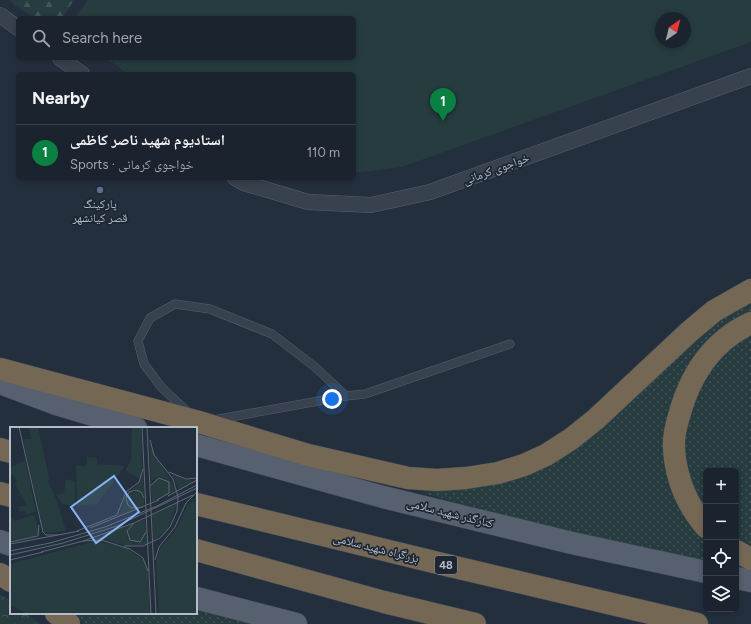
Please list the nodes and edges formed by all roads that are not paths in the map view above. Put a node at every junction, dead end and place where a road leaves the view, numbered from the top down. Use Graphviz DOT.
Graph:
graph roads {
  1 [pos="0,15"];
  2 [pos="16,27"];
  3 [pos="63,60"];
  4 [pos="79,72"];
  5 [pos="751,76"];
  6 [pos="239,180"];
  7 [pos="751,290"];
  8 [pos="751,323"];
  9 [pos="510,344"];
  10 [pos="0,369"];
  11 [pos="0,383"];
  12 [pos="346,396"];
  13 [pos="199,422"];
  14 [pos="133,427"];
  15 [pos="197,445"];
  16 [pos="0,449"];
  17 [pos="10,452"];
  18 [pos="0,493"];
  19 [pos="10,496"];
  20 [pos="197,504"];
  21 [pos="703,523"];
  22 [pos="0,541"];
  23 [pos="10,545"];
  24 [pos="197,550"];
  25 [pos="739,553"];
  26 [pos="751,559"];
  27 [pos="703,571"];
  28 [pos="0,574"];
  29 [pos="739,579"];
  30 [pos="10,580"];
  31 [pos="751,582"];
  32 [pos="197,598"];
  33 [pos="57,614"];
  34 [pos="69,624"];
  35 [pos="296,624"];
  36 [pos="475,624"];
  37 [pos="697,624"];
  1 -- 2 [label="street"];
  3 -- 4 [label="street"];
  5 -- 6 [label="street, خواجوی کرمانی"];
  7 -- 13 [label="highway"];
  8 -- 21 [label="highway"];
  9 -- 12 [label="lane"];
  10 -- 13 [label="highway"];
  11 -- 14 [label="main road"];
  12 -- 13 [label="lane"];
  12 -- 13 [label="lane"];
  15 -- 27 [label="main road, کنارگذر شهید سلامی"];
  16 -- 17 [label="highway"];
  18 -- 19 [label="highway"];
  20 -- 37 [label="highway, بزرگراه شهید سلامی / 48"];
  22 -- 23 [label="main road"];
  24 -- 36 [label="highway"];
  25 -- 26 [label="highway"];
  28 -- 30 [label="highway"];
  29 -- 31 [label="main road"];
  32 -- 35 [label="main road"];
  33 -- 34 [label="highway"];
}
